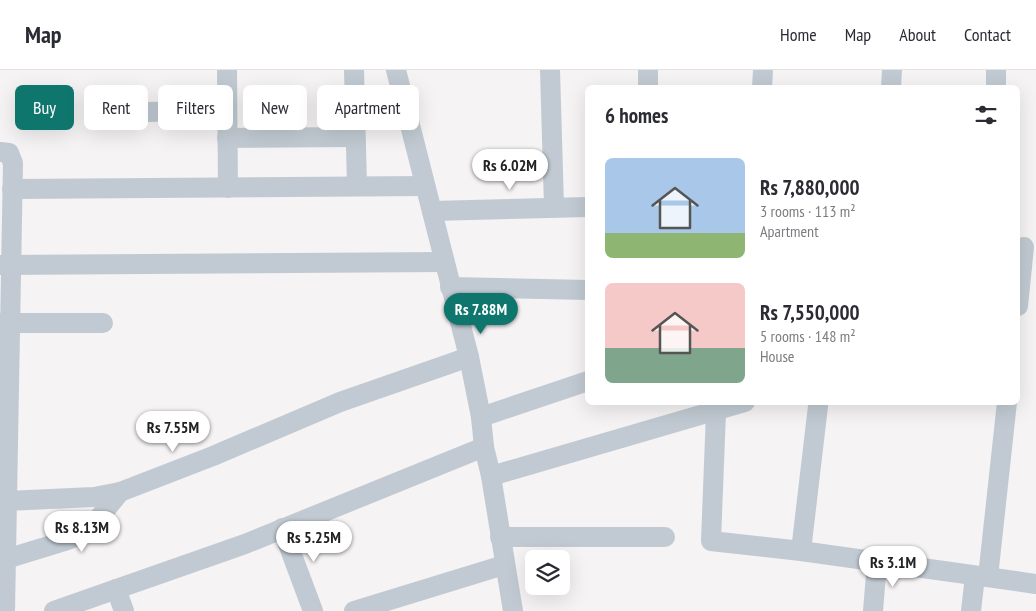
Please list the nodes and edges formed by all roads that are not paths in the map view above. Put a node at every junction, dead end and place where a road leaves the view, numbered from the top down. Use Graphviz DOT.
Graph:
graph roads {
  1 [pos="227,70"];
  2 [pos="354,70"];
  3 [pos="396,70"];
  4 [pos="550,70"];
  5 [pos="648,70"];
  6 [pos="763,70"];
  7 [pos="892,70"];
  8 [pos="996,70"];
  9 [pos="227,85"];
  10 [pos="648,85"];
  11 [pos="762,85"];
  12 [pos="891,85"];
  13 [pos="996,85"];
  14 [pos="227,130"];
  15 [pos="355,137"];
  16 [pos="227,138"];
  17 [pos="0,152"];
  18 [pos="357,185"];
  19 [pos="425,186"];
  20 [pos="228,188"];
  21 [pos="12,189"];
  22 [pos="554,206"];
  23 [pos="585,207"];
  24 [pos="432,211"];
  25 [pos="1026,246"];
  26 [pos="444,262"];
  27 [pos="5,265"];
  28 [pos="450,287"];
  29 [pos="585,290"];
  30 [pos="1020,291"];
  31 [pos="5,323"];
  32 [pos="103,323"];
  33 [pos="469,358"];
  34 [pos="585,382"];
  35 [pos="736,405"];
  36 [pos="1007,405"];
  37 [pos="818,406"];
  38 [pos="716,412"];
  39 [pos="481,417"];
  40 [pos="484,447"];
  41 [pos="491,476"];
  42 [pos="120,492"];
  43 [pos="6,501"];
  44 [pos="282,528"];
  45 [pos="500,537"];
  46 [pos="665,537"];
  47 [pos="801,551"];
  48 [pos="6,559"];
  49 [pos="877,562"];
  50 [pos="504,565"];
  51 [pos="982,577"];
  52 [pos="1036,584"];
  53 [pos="116,589"];
  54 [pos="5,611"];
  55 [pos="56,611"];
  56 [pos="124,611"];
  57 [pos="313,611"];
  58 [pos="354,611"];
  59 [pos="513,611"];
  60 [pos="873,611"];
  61 [pos="971,611"];
  1 -- 9 [label="street"];
  2 -- 15 [label="street"];
  3 -- 19 [label="street"];
  4 -- 22 [label="street"];
  5 -- 10 [label="street"];
  6 -- 11 [label="street"];
  7 -- 12 [label="street"];
  8 -- 13 [label="street"];
  14 -- 16 [label="street"];
  15 -- 16 [label="street"];
  15 -- 18 [label="street"];
  16 -- 20 [label="street"];
  17 -- 21 [label="street"];
  18 -- 19 [label="street"];
  18 -- 20 [label="street"];
  19 -- 24 [label="street"];
  20 -- 21 [label="street"];
  21 -- 27 [label="street"];
  22 -- 23 [label="street"];
  22 -- 24 [label="street"];
  24 -- 26 [label="street"];
  25 -- 30 [label="street"];
  26 -- 27 [label="street"];
  26 -- 28 [label="street"];
  27 -- 31 [label="street"];
  28 -- 29 [label="street"];
  28 -- 33 [label="street"];
  31 -- 32 [label="street"];
  31 -- 43 [label="street"];
  33 -- 39 [label="street"];
  33 -- 42 [label="street"];
  34 -- 39 [label="street"];
  35 -- 38 [label="street"];
  36 -- 51 [label="street"];
  37 -- 47 [label="street"];
  38 -- 41 [label="street"];
  38 -- 47 [label="street"];
  39 -- 40 [label="street"];
  40 -- 41 [label="street"];
  40 -- 44 [label="street"];
  41 -- 45 [label="street"];
  42 -- 43 [label="street"];
  42 -- 48 [label="street"];
  43 -- 48 [label="street"];
  44 -- 53 [label="street"];
  44 -- 57 [label="street"];
  45 -- 46 [label="street"];
  45 -- 50 [label="street"];
  47 -- 49 [label="street"];
  48 -- 54 [label="street"];
  49 -- 51 [label="street"];
  49 -- 60 [label="street"];
  50 -- 58 [label="street"];
  50 -- 59 [label="street"];
  51 -- 52 [label="street"];
  51 -- 61 [label="street"];
  53 -- 55 [label="street"];
  53 -- 56 [label="street"];
}
